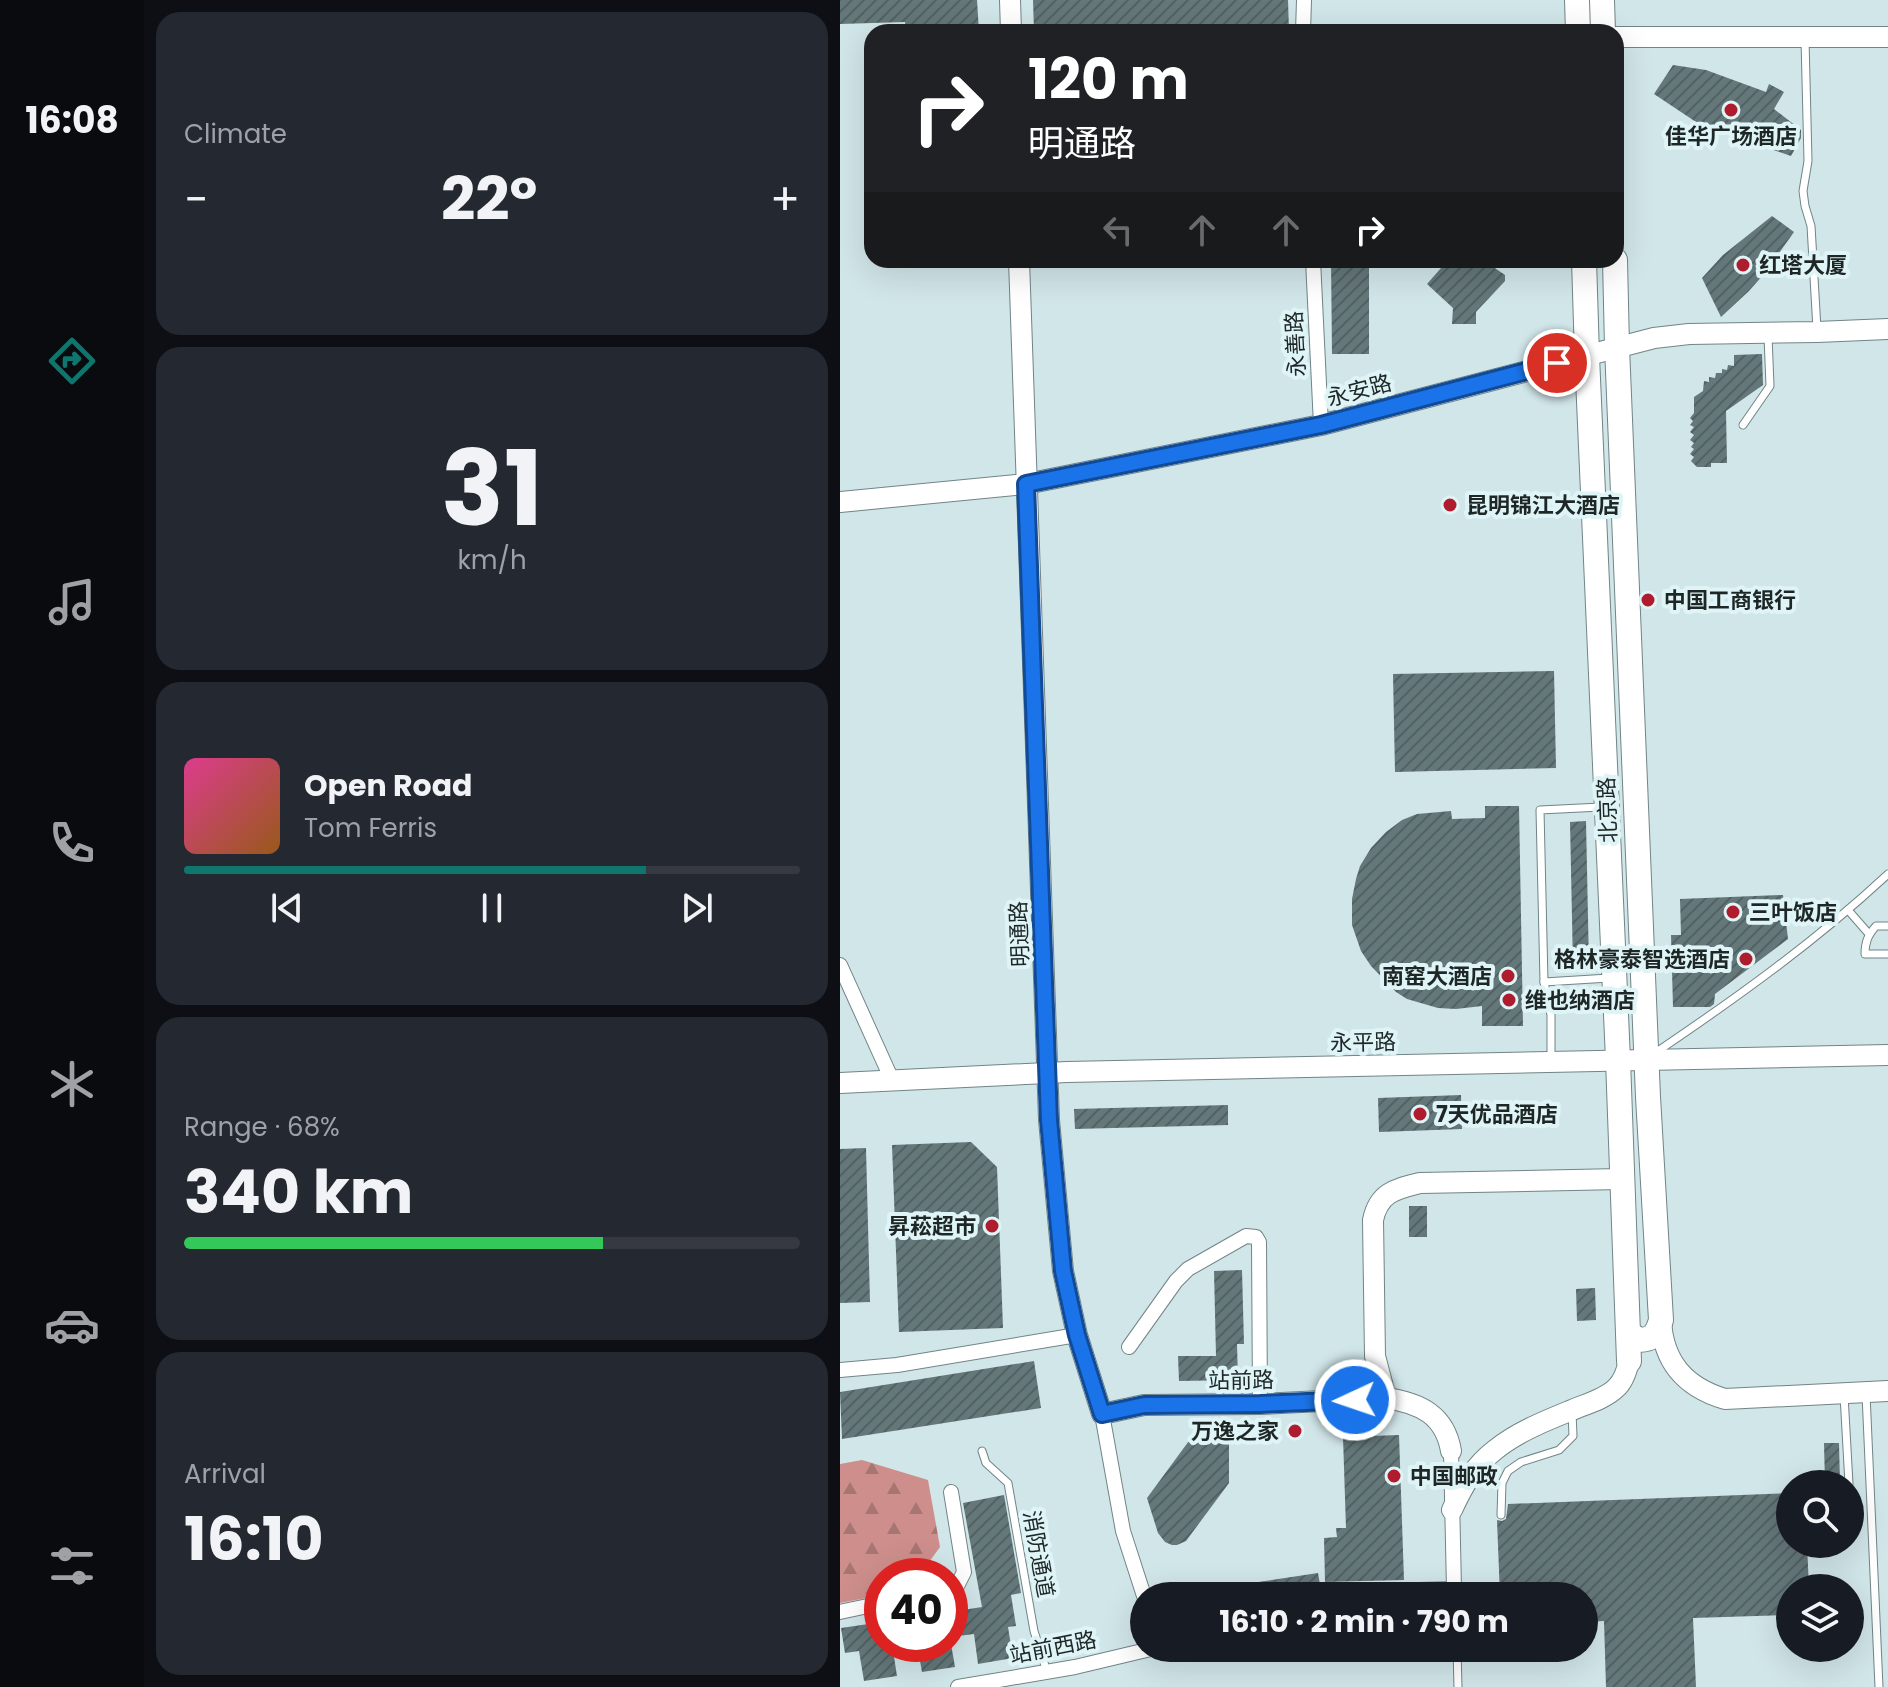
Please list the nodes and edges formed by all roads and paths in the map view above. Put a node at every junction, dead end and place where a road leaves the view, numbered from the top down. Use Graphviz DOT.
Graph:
graph roads {
  1 [pos="1010,0"];
  2 [pos="1304,0"];
  3 [pos="1577,0"];
  4 [pos="1602,0"];
  5 [pos="1011,24"];
  6 [pos="1303,24"];
  7 [pos="1578,24"];
  8 [pos="1603,24"];
  9 [pos="1624,37"];
  10 [pos="1805,37"];
  11 [pos="1888,37"];
  12 [pos="1019,268"];
  13 [pos="1313,268"];
  14 [pos="1584,268"];
  15 [pos="1615,268"];
  16 [pos="1888,329"];
  17 [pos="1817,332"];
  18 [pos="1768,333"];
  19 [pos="1617,347"];
  20 [pos="1587,356"];
  21 [pos="1321,425"];
  22 [pos="1743,425"];
  23 [pos="1026,484"];
  24 [pos="840,502"];
  25 [pos="1607,806"];
  26 [pos="1888,874"];
  27 [pos="1848,910"];
  28 [pos="1888,926"];
  29 [pos="1869,934"];
  30 [pos="1888,954"];
  31 [pos="840,965"];
  32 [pos="1614,978"];
  33 [pos="1544,982"];
  34 [pos="1888,1055"];
  35 [pos="1647,1059"];
  36 [pos="1618,1060"];
  37 [pos="1551,1062"];
  38 [pos="1047,1074"];
  39 [pos="892,1080"];
  40 [pos="840,1083"];
  41 [pos="1621,1179"];
  42 [pos="1661,1320"];
  43 [pos="1629,1333"];
  44 [pos="1077,1335"];
  45 [pos="1129,1347"];
  46 [pos="1629,1361"];
  47 [pos="840,1370"];
  48 [pos="1888,1391"];
  49 [pos="1865,1392"];
  50 [pos="1844,1393"];
  51 [pos="1386,1398"];
  52 [pos="1260,1404"];
  53 [pos="1572,1410"];
  54 [pos="1102,1414"];
  55 [pos="982,1451"];
  56 [pos="1451,1451"];
  57 [pos="1848,1470"];
  58 [pos="951,1492"];
  59 [pos="1452,1510"];
  60 [pos="1501,1515"];
  61 [pos="962,1558"];
  62 [pos="1139,1582"];
  63 [pos="1454,1582"];
  64 [pos="864,1607"];
  65 [pos="840,1612"];
  66 [pos="1130,1654"];
  67 [pos="1457,1662"];
  68 [pos="1047,1672"];
  69 [pos="958,1687"];
  70 [pos="1458,1687"];
  71 [pos="1879,1687"];
  1 -- 5 [label="street"];
  2 -- 6 [label="street"];
  3 -- 7 [label="main road"];
  4 -- 8 [label="main road"];
  9 -- 10 [label="street"];
  10 -- 11 [label="street"];
  10 -- 17 [label="lane"];
  12 -- 23 [label="street, 明通路"];
  13 -- 21 [label="street, 永善路"];
  14 -- 20 [label="main road, 北京路"];
  15 -- 19 [label="main road, 北京路"];
  16 -- 17 [label="street, 永安路"];
  17 -- 18 [label="street, 永安路"];
  18 -- 19 [label="street, 永安路"];
  18 -- 22 [label="lane"];
  19 -- 20 [label="street, 永安路"];
  19 -- 35 [label="main road, 北京路"];
  20 -- 21 [label="street, 永安路"];
  20 -- 25 [label="main road, 北京路"];
  21 -- 23 [label="street, 永安路"];
  23 -- 24 [label="street, 永安路"];
  23 -- 38 [label="street, 明通路"];
  25 -- 32 [label="main road, 北京路"];
  25 -- 33 [label="lane"];
  26 -- 27 [label="lane"];
  27 -- 29 [label="lane"];
  27 -- 35 [label="lane"];
  28 -- 29 [label="lane"];
  29 -- 30 [label="lane"];
  31 -- 39 [label="street"];
  32 -- 33 [label="lane"];
  32 -- 36 [label="main road, 北京路"];
  33 -- 37 [label="lane"];
  34 -- 35 [label="street, 永平路"];
  35 -- 36 [label="street, 永平路"];
  35 -- 42 [label="main road, 北京路"];
  36 -- 37 [label="street, 永平路"];
  36 -- 41 [label="main road, 北京路"];
  37 -- 38 [label="street, 永平路"];
  38 -- 39 [label="street, 永平路"];
  38 -- 44 [label="street, 明通路"];
  39 -- 40 [label="street, 永平路"];
  41 -- 43 [label="main road, 北京路"];
  41 -- 51 [label="street"];
  42 -- 43 [label="main road"];
  42 -- 50 [label="street"];
  43 -- 46 [label="main road, 北京路"];
  44 -- 47 [label="street"];
  44 -- 54 [label="street, 明通路"];
  45 -- 52 [label="street"];
  46 -- 53 [label="street"];
  48 -- 49 [label="street"];
  49 -- 50 [label="street"];
  49 -- 71 [label="lane"];
  50 -- 57 [label="lane"];
  51 -- 52 [label="street, 站前路"];
  51 -- 56 [label="street, 站前路"];
  52 -- 54 [label="street, 站前路"];
  53 -- 59 [label="street"];
  53 -- 60 [label="lane"];
  54 -- 62 [label="street, 明通路"];
  55 -- 68 [label="lane, 消防通道"];
  56 -- 59 [label="street"];
  58 -- 61 [label="street"];
  59 -- 63 [label="street"];
  64 -- 65 [label="street"];
  66 -- 68 [label="street, 站前西路"];
  67 -- 70 [label="lane"];
  68 -- 69 [label="street, 站前西路"];
}
